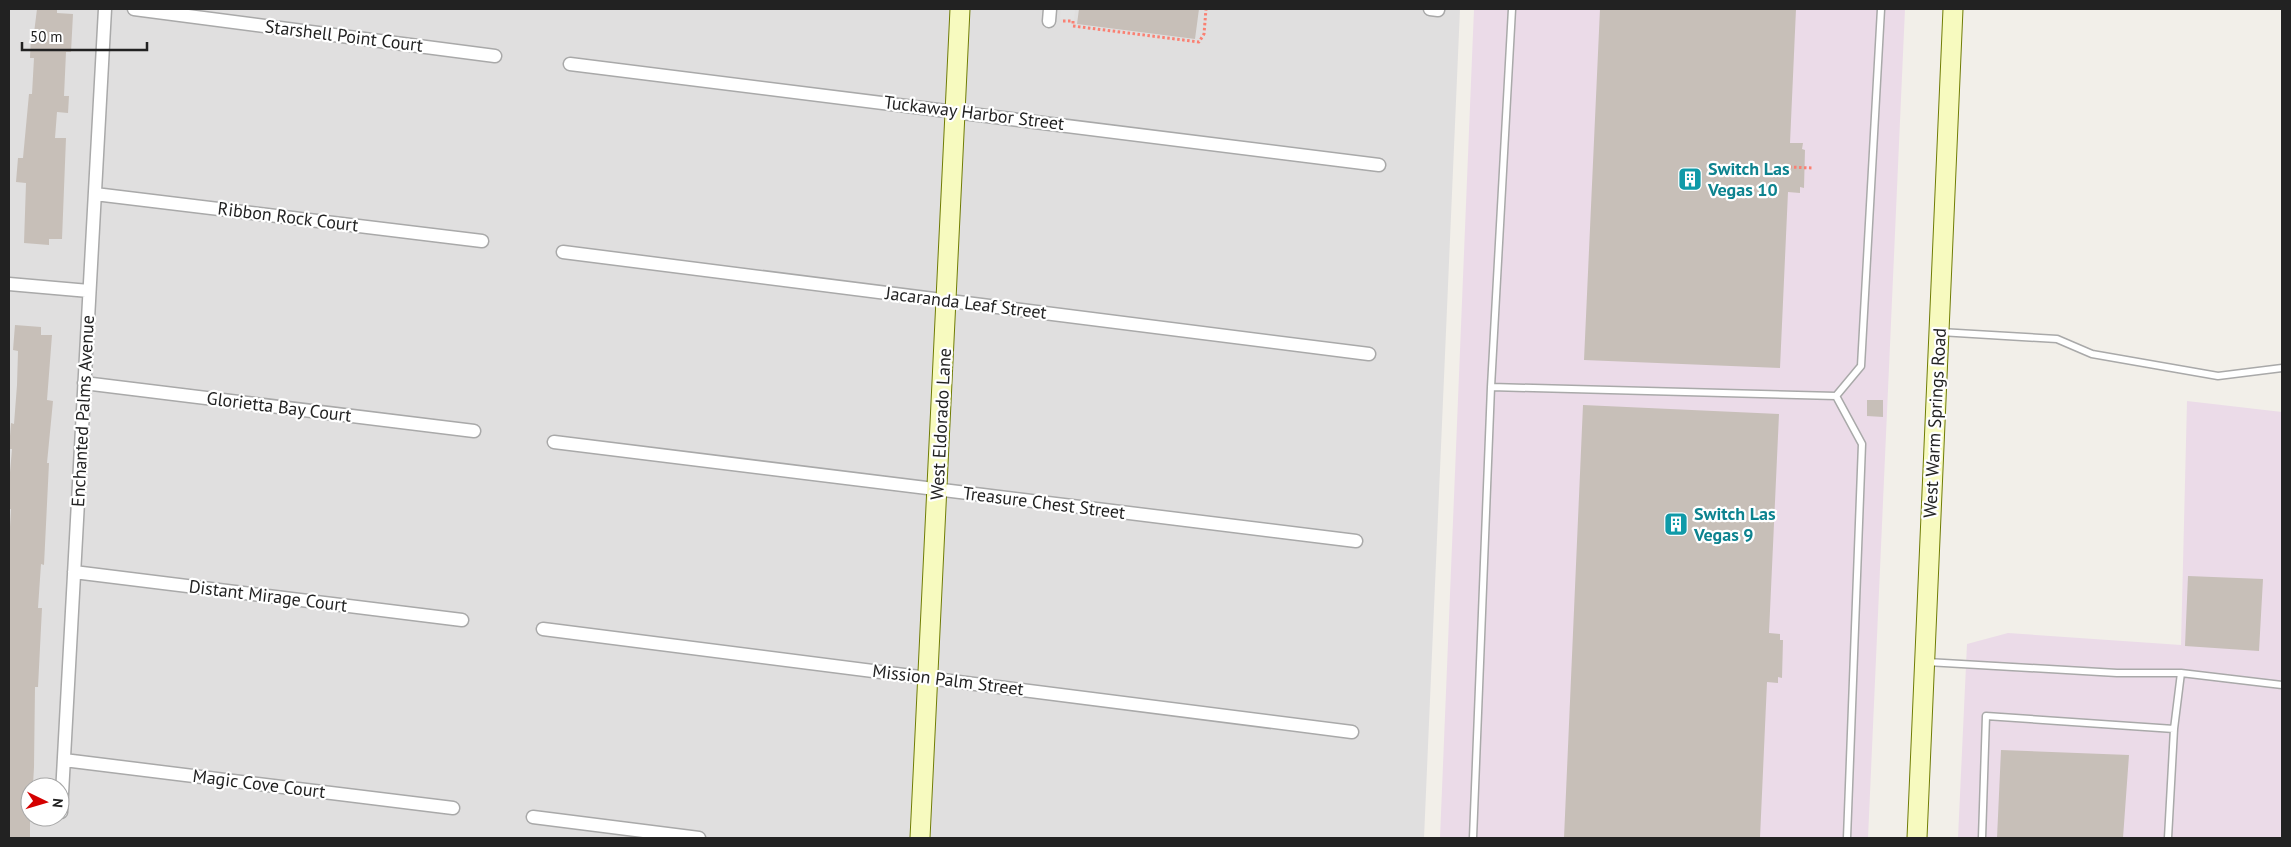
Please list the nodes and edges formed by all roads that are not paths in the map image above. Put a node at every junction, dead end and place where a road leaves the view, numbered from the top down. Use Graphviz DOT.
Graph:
graph roads {
  1 [pos="105,9"];
  2 [pos="134,9"];
  3 [pos="960,9"];
  4 [pos="1512,9"];
  5 [pos="1881,9"];
  6 [pos="1953,9"];
  7 [pos="495,56"];
  8 [pos="570,64"];
  9 [pos="956,111"];
  10 [pos="1379,165"];
  11 [pos="95,194"];
  12 [pos="482,241"];
  13 [pos="563,252"];
  14 [pos="9,284"];
  15 [pos="89,290"];
  16 [pos="947,301"];
  17 [pos="1939,332"];
  18 [pos="1369,354"];
  19 [pos="2282,368"];
  20 [pos="84,383"];
  21 [pos="1491,387"];
  22 [pos="1836,396"];
  23 [pos="474,432"];
  24 [pos="554,442"];
  25 [pos="938,490"];
  26 [pos="1356,541"];
  27 [pos="74,572"];
  28 [pos="462,620"];
  29 [pos="544,628"];
  30 [pos="1924,662"];
  31 [pos="2180,674"];
  32 [pos="928,678"];
  33 [pos="2282,685"];
  34 [pos="2174,729"];
  35 [pos="1352,732"];
  36 [pos="64,760"];
  37 [pos="63,777"];
  38 [pos="453,808"];
  39 [pos="533,817"];
  40 [pos="699,838"];
  41 [pos="920,838"];
  42 [pos="1473,838"];
  43 [pos="1847,838"];
  44 [pos="1917,838"];
  45 [pos="1982,838"];
  46 [pos="2168,838"];
  1 -- 11 [label="street, Enchanted Palms Avenue"];
  2 -- 7 [label="street, Starshell Point Court"];
  3 -- 9 [label="street, West Eldorado Lane"];
  4 -- 21 [label="lane"];
  5 -- 22 [label="lane"];
  6 -- 17 [label="street, West Warm Springs Road"];
  8 -- 9 [label="street, Tuckaway Harbor Street"];
  9 -- 10 [label="street, Tuckaway Harbor Street"];
  9 -- 16 [label="street, West Eldorado Lane"];
  11 -- 12 [label="street, Ribbon Rock Court"];
  11 -- 15 [label="street, Enchanted Palms Avenue"];
  13 -- 16 [label="street, Jacaranda Leaf Street"];
  14 -- 15 [label="street"];
  15 -- 20 [label="street, Enchanted Palms Avenue"];
  16 -- 18 [label="street, Jacaranda Leaf Street"];
  16 -- 25 [label="street, West Eldorado Lane"];
  17 -- 19 [label="lane"];
  17 -- 30 [label="street, West Warm Springs Road"];
  20 -- 23 [label="street, Glorietta Bay Court"];
  20 -- 27 [label="street, Enchanted Palms Avenue"];
  21 -- 22 [label="lane"];
  21 -- 42 [label="lane"];
  22 -- 43 [label="lane"];
  24 -- 25 [label="street, Treasure Chest Street"];
  25 -- 26 [label="street, Treasure Chest Street"];
  25 -- 32 [label="street, West Eldorado Lane"];
  27 -- 28 [label="street, Distant Mirage Court"];
  27 -- 36 [label="street, Enchanted Palms Avenue"];
  29 -- 32 [label="street, Mission Palm Street"];
  30 -- 31 [label="lane"];
  30 -- 44 [label="street, West Warm Springs Road"];
  31 -- 33 [label="lane"];
  31 -- 34 [label="lane"];
  32 -- 35 [label="street, Mission Palm Street"];
  32 -- 41 [label="street, West Eldorado Lane"];
  34 -- 45 [label="lane"];
  34 -- 46 [label="lane"];
  36 -- 37 [label="street, Enchanted Palms Avenue"];
  36 -- 38 [label="street, Magic Cove Court"];
  39 -- 40 [label="street"];
}
